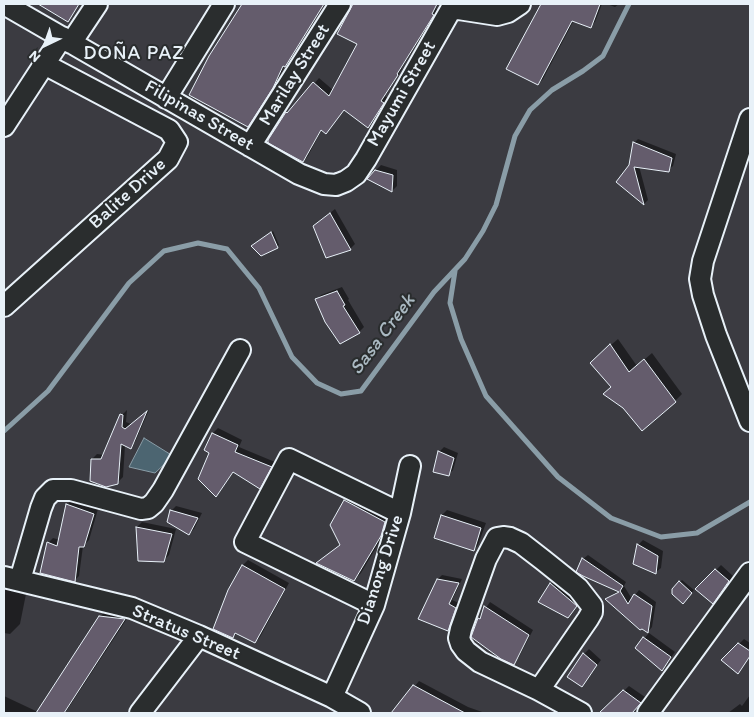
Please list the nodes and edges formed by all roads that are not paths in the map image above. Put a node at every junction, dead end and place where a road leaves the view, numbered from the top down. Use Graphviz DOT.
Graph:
graph roads {
  1 [pos="4,4"];
  2 [pos="97,4"];
  3 [pos="224,4"];
  4 [pos="340,4"];
  5 [pos="520,4"];
  6 [pos="453,6"];
  7 [pos="67,40"];
  8 [pos="44,64"];
  9 [pos="166,98"];
  10 [pos="750,119"];
  11 [pos="4,126"];
  12 [pos="250,146"];
  13 [pos="346,181"];
  14 [pos="4,306"];
  15 [pos="240,350"];
  16 [pos="748,413"];
  17 [pos="410,466"];
  18 [pos="400,514"];
  19 [pos="750,573"];
  20 [pos="12,578"];
  21 [pos="374,605"];
  22 [pos="199,636"];
  23 [pos="539,690"];
  24 [pos="332,698"];
  25 [pos="140,713"];
  26 [pos="360,713"];
  27 [pos="581,713"];
  28 [pos="648,713"];
  1 -- 7 [label="street, Filipinas Street"];
  2 -- 7 [label="street"];
  3 -- 9 [label="street"];
  4 -- 12 [label="street, Marilay Street"];
  5 -- 6 [label="street"];
  6 -- 13 [label="street, Mayumi Street"];
  7 -- 8 [label="street"];
  7 -- 9 [label="street, Filipinas Street"];
  8 -- 11 [label="street"];
  8 -- 14 [label="street, Balite Drive"];
  9 -- 12 [label="street, Filipinas Street"];
  10 -- 16 [label="street"];
  12 -- 13 [label="street, Filipinas Street"];
  15 -- 20 [label="street"];
  17 -- 18 [label="street, Dianong Drive"];
  18 -- 21 [label="street, Dianong Drive"];
  18 -- 21 [label="street"];
  19 -- 28 [label="street"];
  20 -- 22 [label="street, Stratus Street"];
  21 -- 24 [label="street, Dianong Drive"];
  22 -- 24 [label="street, Stratus Street"];
  22 -- 25 [label="street"];
  23 -- 23 [label="street"];
  23 -- 27 [label="street"];
  24 -- 26 [label="street, Stratus Street"];
}
